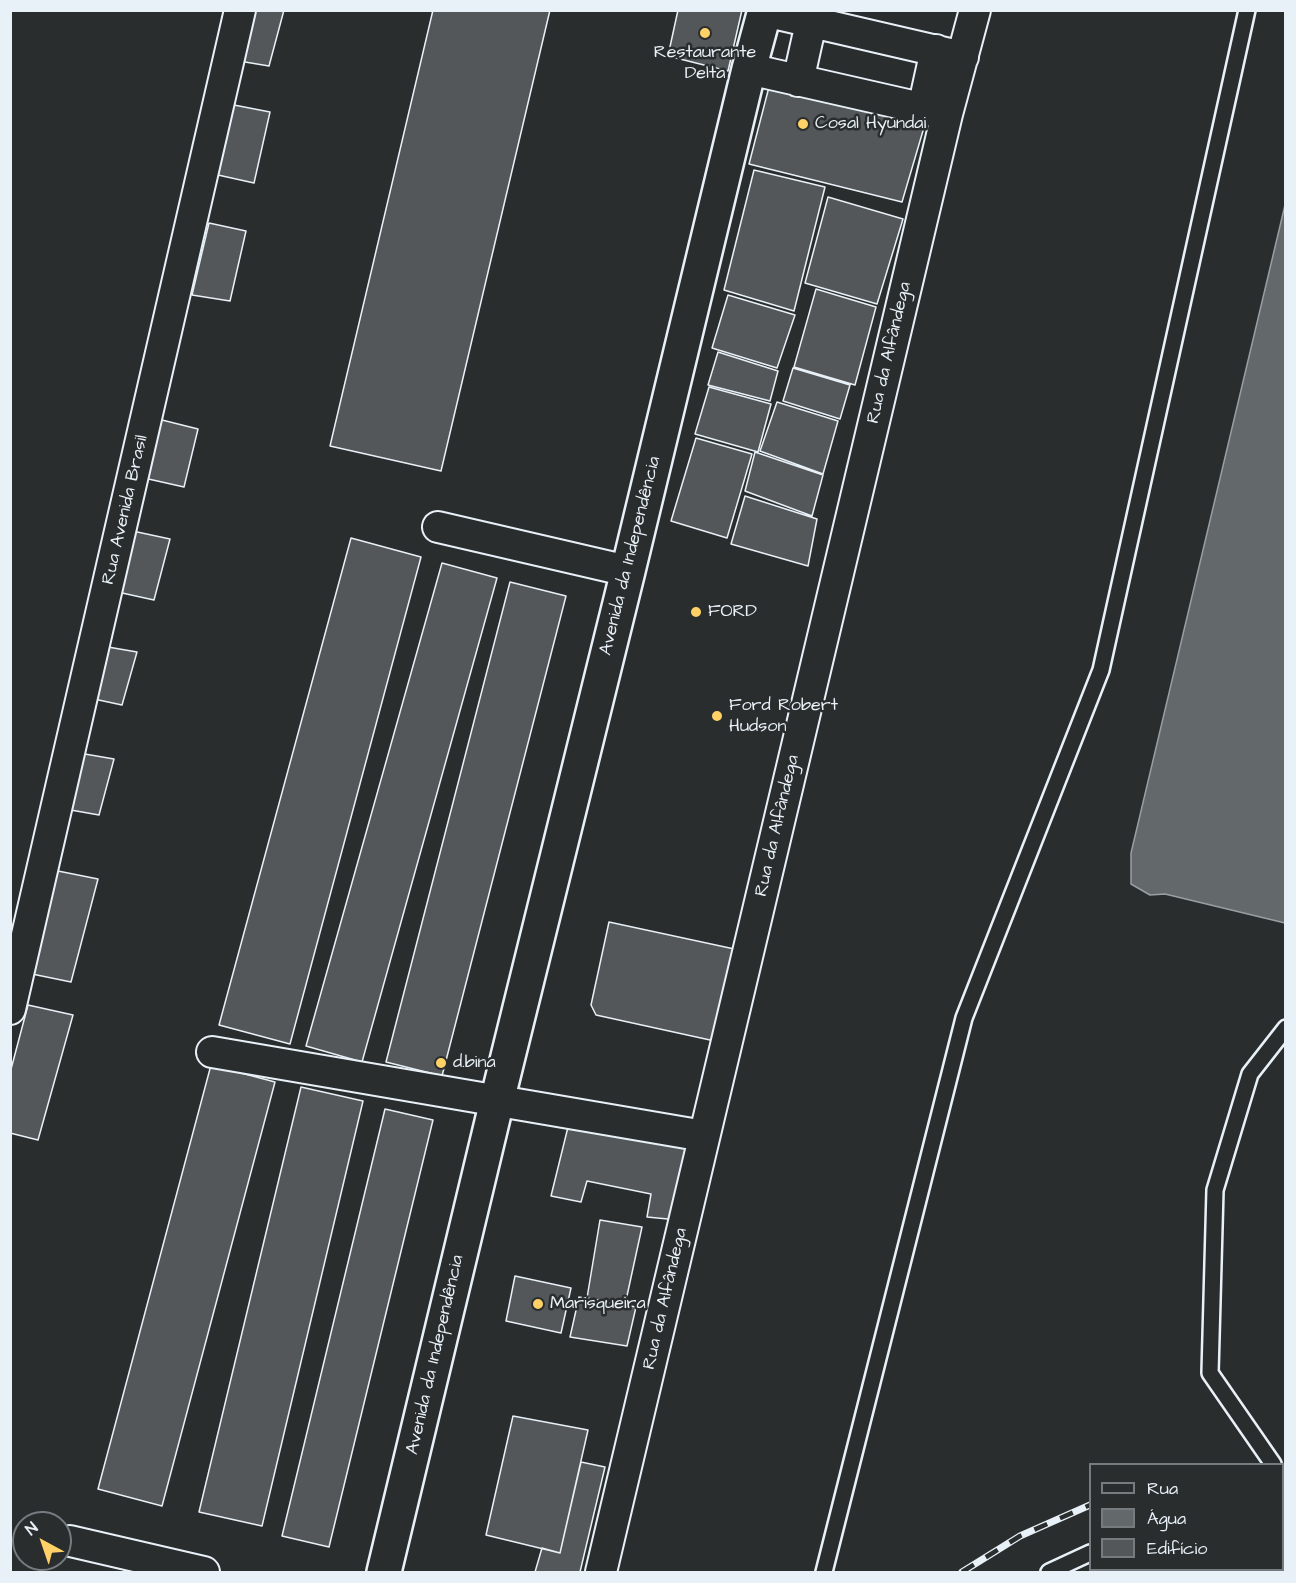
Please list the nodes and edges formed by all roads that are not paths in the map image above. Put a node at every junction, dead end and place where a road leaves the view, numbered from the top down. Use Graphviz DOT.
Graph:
graph roads {
  1 [pos="240,10"];
  2 [pos="975,10"];
  3 [pos="1247,10"];
  4 [pos="764,11"];
  5 [pos="811,22"];
  6 [pos="950,54"];
  7 [pos="749,69"];
  8 [pos="798,81"];
  9 [pos="935,112"];
  10 [pos="438,527"];
  11 [pos="628,571"];
  12 [pos="10,1009"];
  13 [pos="1286,1028"];
  14 [pos="212,1052"];
  15 [pos="497,1101"];
  16 [pos="704,1136"];
  17 [pos="1272,1463"];
  18 [pos="72,1540"];
  19 [pos="1089,1552"];
  20 [pos="204,1572"];
  21 [pos="384,1572"];
  22 [pos="602,1572"];
  23 [pos="824,1572"];
  24 [pos="1049,1572"];
  1 -- 12 [label="street, Rua Avenida Brasil"];
  2 -- 6 [label="street, Rua da Alfândega"];
  3 -- 23 [label="lane"];
  4 -- 5 [label="street"];
  4 -- 7 [label="street, Avenida da Independência"];
  5 -- 6 [label="street"];
  5 -- 8 [label="street"];
  6 -- 9 [label="street, Rua da Alfândega"];
  7 -- 8 [label="street"];
  7 -- 11 [label="street, Avenida da Independência"];
  8 -- 9 [label="street"];
  9 -- 16 [label="street, Rua da Alfândega"];
  10 -- 11 [label="street"];
  11 -- 15 [label="street, Avenida da Independência"];
  13 -- 17 [label="lane"];
  14 -- 15 [label="street"];
  15 -- 16 [label="street"];
  15 -- 21 [label="street, Avenida da Independência"];
  16 -- 22 [label="street, Rua da Alfândega"];
  18 -- 20 [label="street"];
  19 -- 24 [label="lane"];
}
